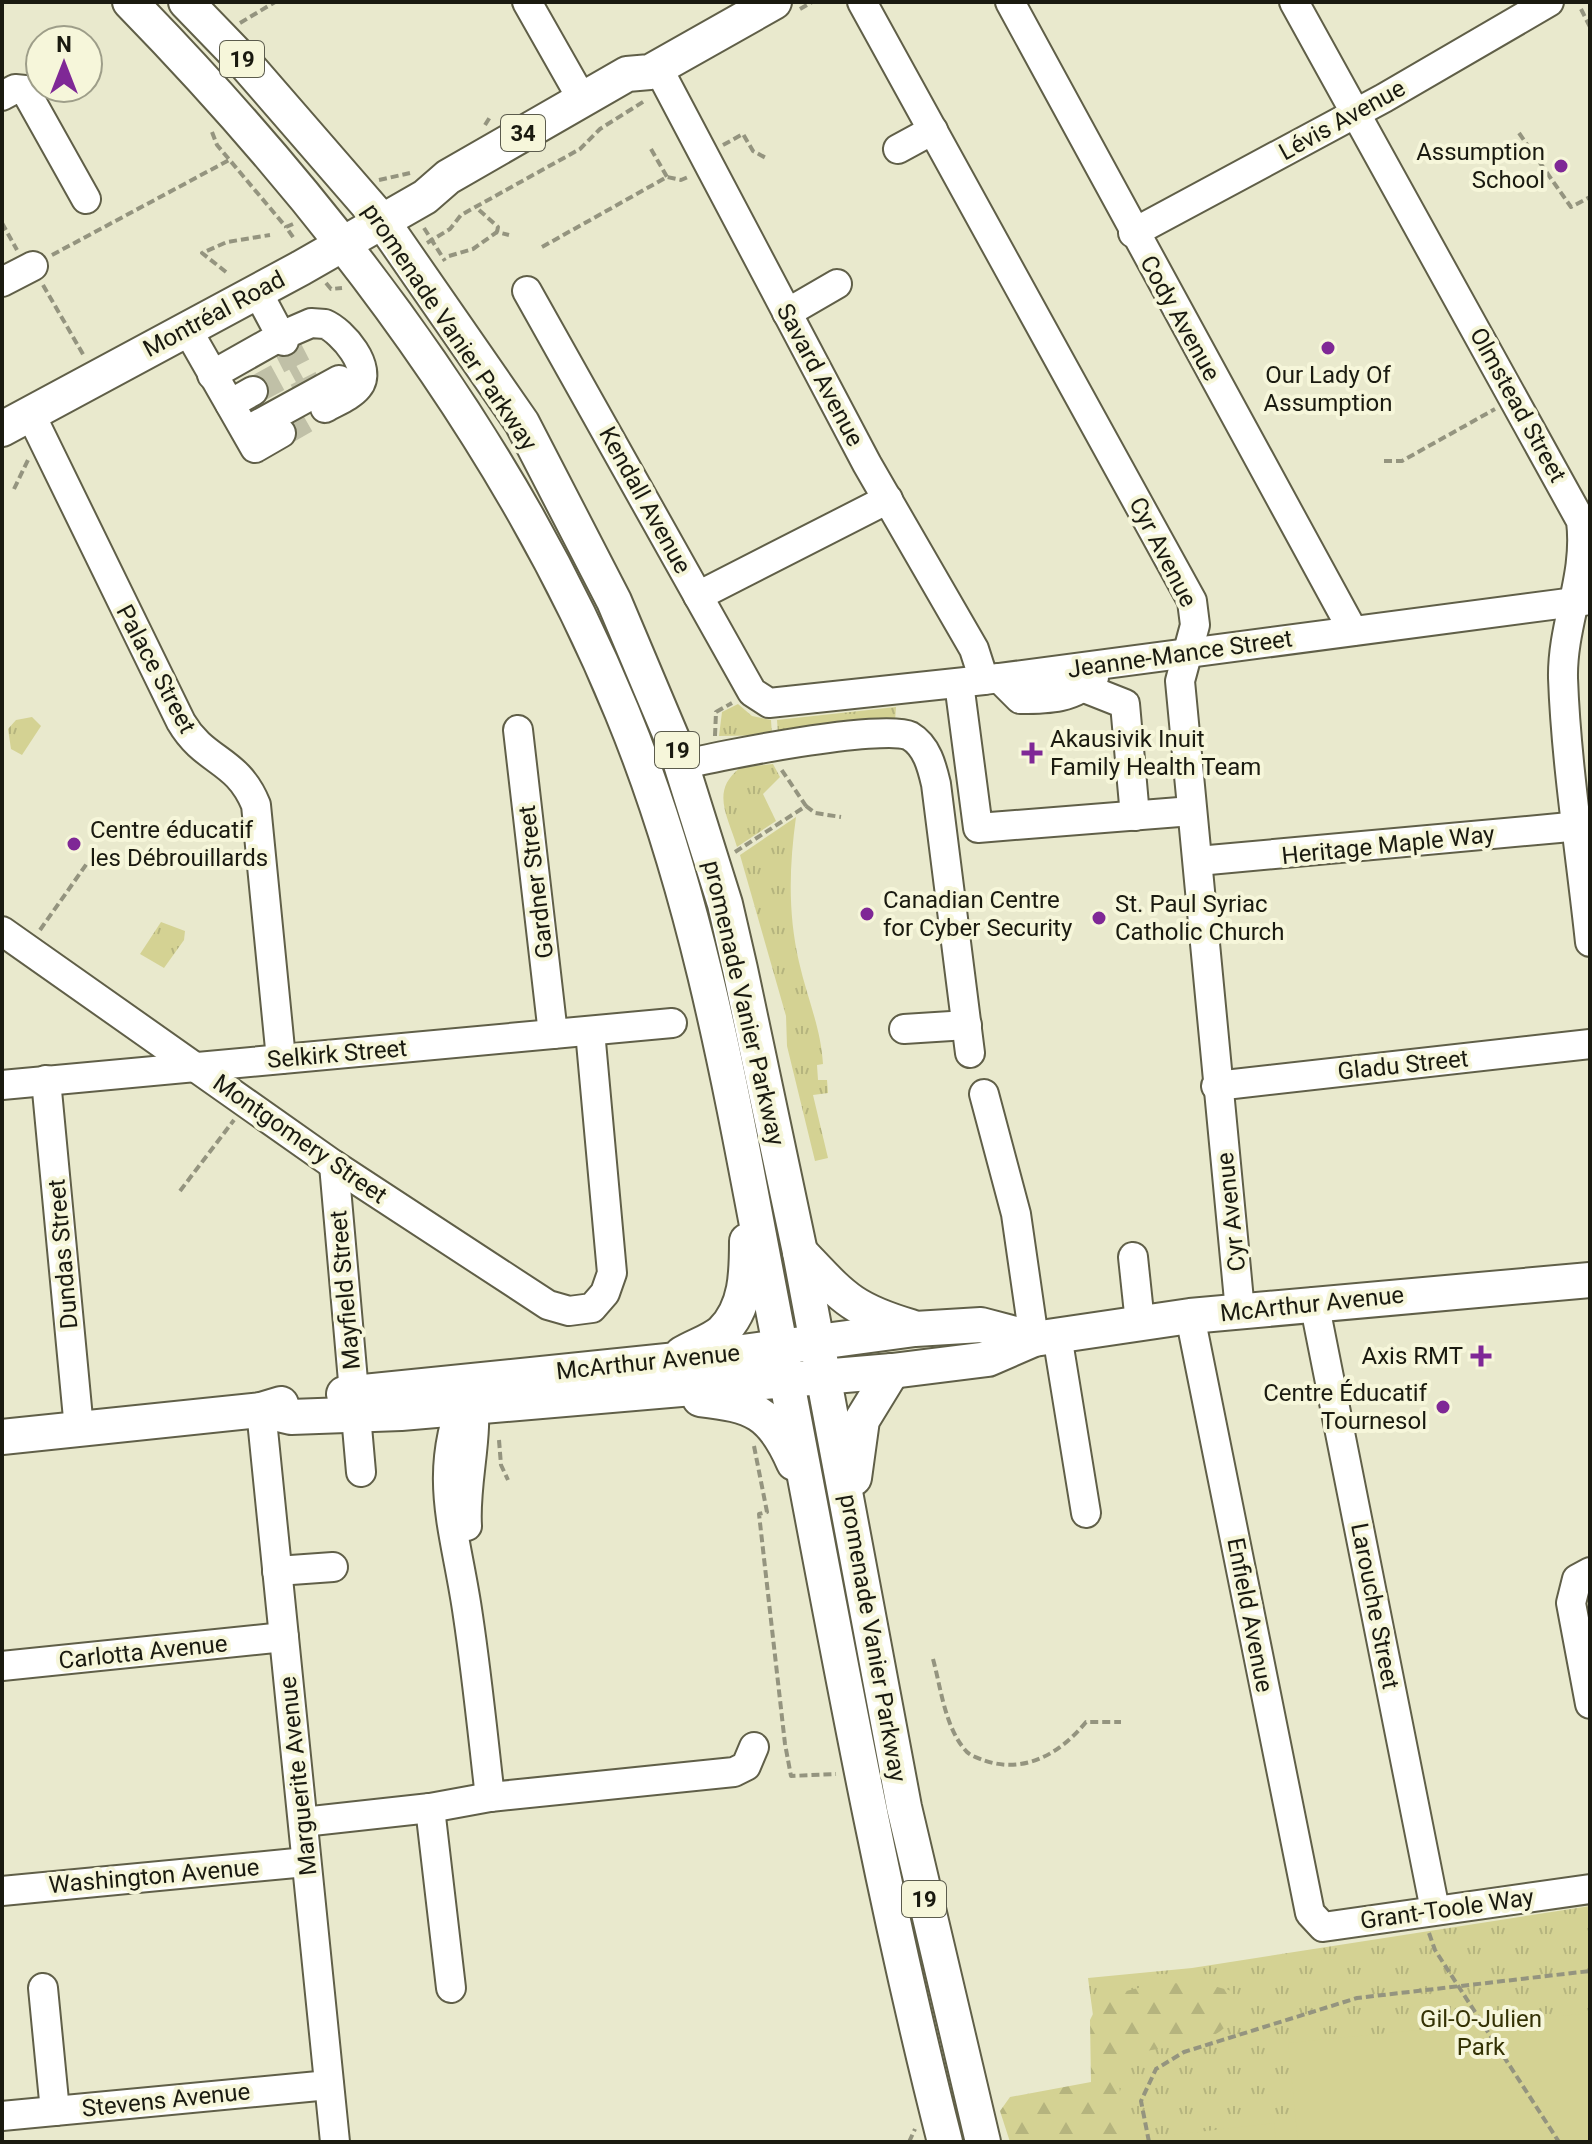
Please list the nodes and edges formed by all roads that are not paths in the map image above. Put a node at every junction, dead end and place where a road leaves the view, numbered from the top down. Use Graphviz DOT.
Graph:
graph roads {
  1 [pos="130,2"];
  2 [pos="186,2"];
  3 [pos="527,2"];
  4 [pos="862,2"];
  5 [pos="1010,2"];
  6 [pos="1294,2"];
  7 [pos="1549,2"];
  8 [pos="763,5"];
  9 [pos="654,79"];
  10 [pos="2,96"];
  11 [pos="582,99"];
  12 [pos="1355,113"];
  13 [pos="933,130"];
  14 [pos="898,149"];
  15 [pos="425,197"];
  16 [pos="86,199"];
  17 [pos="382,221"];
  18 [pos="1133,233"];
  19 [pos="343,243"];
  20 [pos="33,266"];
  21 [pos="2,282"];
  22 [pos="837,284"];
  23 [pos="257,291"];
  24 [pos="527,291"];
  25 [pos="787,313"];
  26 [pos="187,329"];
  27 [pos="282,338"];
  28 [pos="212,375"];
  29 [pos="339,380"];
  30 [pos="315,397"];
  31 [pos="16,421"];
  32 [pos="246,431"];
  33 [pos="281,433"];
  34 [pos="888,499"];
  35 [pos="698,596"];
  36 [pos="1583,601"];
  37 [pos="1353,631"];
  38 [pos="1186,653"];
  39 [pos="1105,664"];
  40 [pos="981,681"];
  41 [pos="1082,687"];
  42 [pos="769,703"];
  43 [pos="518,730"];
  44 [pos="702,749"];
  45 [pos="1192,811"];
  46 [pos="1135,816"];
  47 [pos="1584,829"];
  48 [pos="1198,861"];
  49 [pos="2,931"];
  50 [pos="1590,942"];
  51 [pos="672,1023"];
  52 [pos="967,1025"];
  53 [pos="904,1029"];
  54 [pos="590,1031"];
  55 [pos="553,1034"];
  56 [pos="1590,1044"];
  57 [pos="970,1053"];
  58 [pos="281,1059"];
  59 [pos="195,1066"];
  60 [pos="46,1080"];
  61 [pos="2,1085"];
  62 [pos="1216,1086"];
  63 [pos="984,1094"];
  64 [pos="334,1165"];
  65 [pos="747,1169"];
  66 [pos="800,1252"];
  67 [pos="1133,1257"];
  68 [pos="1590,1280"];
  69 [pos="1314,1302"];
  70 [pos="1240,1311"];
  71 [pos="1190,1316"];
  72 [pos="1140,1323"];
  73 [pos="915,1329"];
  74 [pos="1046,1337"];
  75 [pos="819,1359"];
  76 [pos="672,1361"];
  77 [pos="784,1363"];
  78 [pos="892,1371"];
  79 [pos="652,1391"];
  80 [pos="468,1399"];
  81 [pos="355,1404"];
  82 [pos="261,1410"];
  83 [pos="79,1429"];
  84 [pos="2,1437"];
  85 [pos="361,1472"];
  86 [pos="812,1506"];
  87 [pos="1086,1513"];
  88 [pos="851,1514"];
  89 [pos="333,1567"];
  90 [pos="277,1571"];
  91 [pos="1590,1572"];
  92 [pos="284,1637"];
  93 [pos="2,1666"];
  94 [pos="1590,1704"];
  95 [pos="754,1747"];
  96 [pos="490,1797"];
  97 [pos="430,1808"];
  98 [pos="303,1822"];
  99 [pos="306,1862"];
  100 [pos="1590,1889"];
  101 [pos="2,1891"];
  102 [pos="1429,1911"];
  103 [pos="1310,1913"];
  104 [pos="43,1988"];
  105 [pos="451,1988"];
  106 [pos="329,2085"];
  107 [pos="55,2111"];
  108 [pos="2,2116"];
  109 [pos="335,2142"];
  110 [pos="945,2142"];
  111 [pos="983,2142"];
  1 -- 19 [label="main road, 19"];
  2 -- 17 [label="main road, promenade Vanier Parkway / 19"];
  3 -- 11 [label="street"];
  4 -- 13 [label="street, Cyr Avenue"];
  5 -- 18 [label="street, Cody Avenue"];
  6 -- 12 [label="street, Olmstead Street"];
  7 -- 12 [label="street, Lévis Avenue"];
  8 -- 9 [label="main road, Montréal Road / 34"];
  9 -- 11 [label="main road, Montréal Road / 34"];
  9 -- 15 [label="main road, Montréal Road"];
  9 -- 25 [label="street, Savard Avenue"];
  10 -- 16 [label="street"];
  11 -- 15 [label="main road, Montréal Road / 34"];
  12 -- 18 [label="street, Lévis Avenue"];
  12 -- 36 [label="street, Olmstead Street"];
  13 -- 14 [label="street"];
  13 -- 38 [label="street, Cyr Avenue"];
  15 -- 17 [label="main road, Montréal Road / 34"];
  17 -- 19 [label="main road, Montréal Road / 34"];
  17 -- 44 [label="main road, promenade Vanier Parkway / 19"];
  18 -- 37 [label="street, Cody Avenue"];
  19 -- 23 [label="main road, Montréal Road / 34"];
  19 -- 65 [label="main road, 19"];
  20 -- 21 [label="street"];
  22 -- 25 [label="street"];
  23 -- 26 [label="main road, Montréal Road / 34"];
  23 -- 27 [label="street"];
  24 -- 35 [label="street, Kendall Avenue"];
  25 -- 34 [label="street, Savard Avenue"];
  26 -- 28 [label="street"];
  26 -- 31 [label="main road, Montréal Road / 34"];
  27 -- 28 [label="street"];
  27 -- 30 [label="street"];
  28 -- 32 [label="street"];
  29 -- 30 [label="street"];
  30 -- 32 [label="street"];
  31 -- 58 [label="street, Palace Street"];
  32 -- 33 [label="street"];
  34 -- 35 [label="street"];
  34 -- 40 [label="street, Savard Avenue"];
  35 -- 42 [label="street, Kendall Avenue"];
  36 -- 37 [label="street, Jeanne-Mance Street"];
  36 -- 47 [label="street, Olmstead Street"];
  37 -- 38 [label="street, Jeanne-Mance Street"];
  38 -- 39 [label="street, Jeanne-Mance Street"];
  38 -- 45 [label="street, Cyr Avenue"];
  39 -- 40 [label="street, Jeanne-Mance Street"];
  39 -- 41 [label="street"];
  40 -- 41 [label="street"];
  40 -- 42 [label="street, Jeanne-Mance Street"];
  40 -- 46 [label="street, Savard Avenue"];
  41 -- 46 [label="street"];
  43 -- 55 [label="street, Gardner Street"];
  44 -- 52 [label="street"];
  44 -- 66 [label="main road, promenade Vanier Parkway / 19"];
  45 -- 46 [label="street"];
  45 -- 48 [label="street, Cyr Avenue"];
  47 -- 48 [label="street, Heritage Maple Way"];
  47 -- 50 [label="street, Olmstead Street"];
  48 -- 62 [label="street, Cyr Avenue"];
  49 -- 59 [label="street, Montgomery Street"];
  51 -- 54 [label="street, Selkirk Street"];
  52 -- 53 [label="street"];
  52 -- 57 [label="street"];
  54 -- 55 [label="street, Selkirk Street"];
  54 -- 64 [label="street, Montgomery Street"];
  55 -- 58 [label="street, Selkirk Street"];
  56 -- 62 [label="street, Gladu Street"];
  58 -- 59 [label="street, Selkirk Street"];
  59 -- 60 [label="street, Selkirk Street"];
  59 -- 64 [label="street, Montgomery Street"];
  60 -- 61 [label="street, Selkirk Street"];
  60 -- 83 [label="street, Dundas Street"];
  62 -- 70 [label="street, Cyr Avenue"];
  63 -- 74 [label="street"];
  64 -- 81 [label="street, Mayfield Street"];
  65 -- 76 [label="main road"];
  65 -- 77 [label="main road, 19"];
  66 -- 73 [label="main road"];
  66 -- 75 [label="main road, promenade Vanier Parkway / 19"];
  67 -- 72 [label="street"];
  68 -- 69 [label="main road, McArthur Avenue"];
  69 -- 70 [label="main road, McArthur Avenue"];
  69 -- 102 [label="street, Larouche Street"];
  70 -- 71 [label="main road, McArthur Avenue"];
  71 -- 72 [label="main road, McArthur Avenue"];
  71 -- 103 [label="street, Enfield Avenue"];
  72 -- 74 [label="main road, McArthur Avenue"];
  73 -- 74 [label="main road, McArthur Avenue"];
  73 -- 75 [label="main road, McArthur Avenue"];
  74 -- 78 [label="main road, McArthur Avenue"];
  74 -- 87 [label="street"];
  75 -- 77 [label="main road, McArthur Avenue"];
  75 -- 78 [label="main road, McArthur Avenue"];
  75 -- 88 [label="main road, promenade Vanier Parkway / 19"];
  76 -- 77 [label="main road, McArthur Avenue"];
  76 -- 80 [label="main road, McArthur Avenue"];
  77 -- 79 [label="main road, McArthur Avenue"];
  77 -- 86 [label="main road, 19"];
  78 -- 88 [label="main road"];
  79 -- 80 [label="main road, McArthur Avenue"];
  79 -- 86 [label="main road"];
  80 -- 81 [label="main road, McArthur Avenue"];
  80 -- 96 [label="street"];
  81 -- 82 [label="main road, McArthur Avenue"];
  81 -- 85 [label="street, Mayfield Street"];
  82 -- 83 [label="main road, McArthur Avenue"];
  82 -- 90 [label="street, Marguerite Avenue"];
  83 -- 84 [label="main road, McArthur Avenue"];
  86 -- 110 [label="main road, 19"];
  88 -- 111 [label="main road, promenade Vanier Parkway / 19"];
  89 -- 90 [label="street"];
  90 -- 92 [label="street, Marguerite Avenue"];
  91 -- 94 [label="street"];
  92 -- 93 [label="street, Carlotta Avenue"];
  92 -- 98 [label="street, Marguerite Avenue"];
  95 -- 96 [label="street"];
  96 -- 97 [label="street"];
  97 -- 98 [label="street"];
  97 -- 105 [label="street"];
  98 -- 99 [label="street, Marguerite Avenue"];
  99 -- 101 [label="street, Washington Avenue"];
  99 -- 106 [label="street, Marguerite Avenue"];
  100 -- 102 [label="street, Grant-Toole Way"];
  102 -- 103 [label="street, Grant-Toole Way"];
  104 -- 107 [label="street"];
  106 -- 107 [label="street, Stevens Avenue"];
  106 -- 109 [label="street, Marguerite Avenue"];
  107 -- 108 [label="street, Stevens Avenue"];
}
